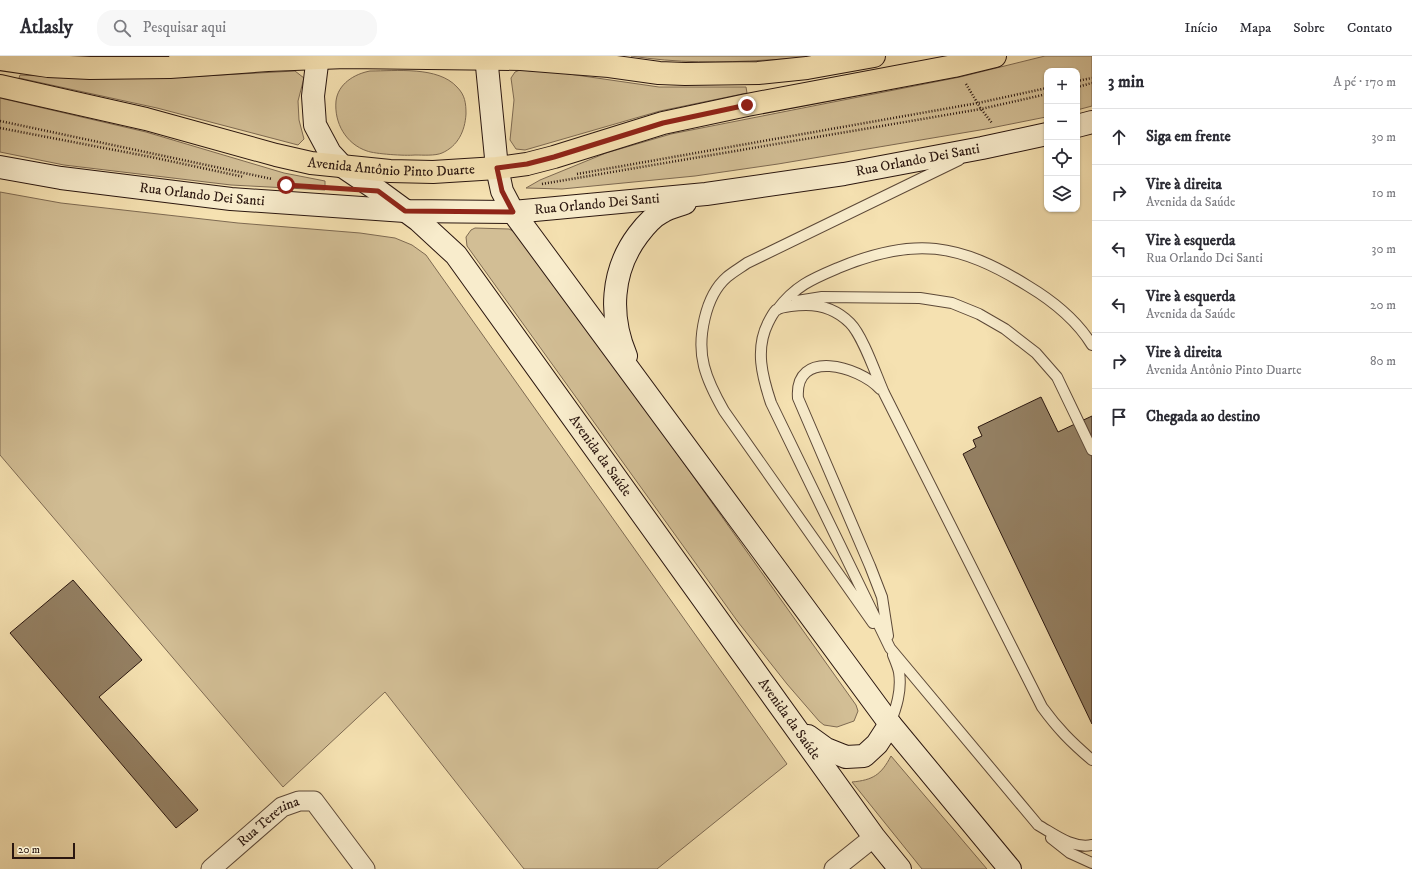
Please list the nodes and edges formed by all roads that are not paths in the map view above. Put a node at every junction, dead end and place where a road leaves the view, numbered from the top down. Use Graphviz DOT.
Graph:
graph roads {
  1 [pos="874,56"];
  2 [pos="995,56"];
  3 [pos="318,57"];
  4 [pos="486,57"];
  5 [pos="0,59"];
  6 [pos="0,86"];
  7 [pos="1092,122"];
  8 [pos="1080,125"];
  9 [pos="1044,135"];
  10 [pos="982,148"];
  11 [pos="342,166"];
  12 [pos="0,167"];
  13 [pos="497,168"];
  14 [pos="706,194"];
  15 [pos="405,211"];
  16 [pos="513,212"];
  17 [pos="777,310"];
  18 [pos="1092,345"];
  19 [pos="634,375"];
  20 [pos="884,393"];
  21 [pos="1092,450"];
  22 [pos="890,648"];
  23 [pos="890,724"];
  24 [pos="796,727"];
  25 [pos="1092,760"];
  26 [pos="1038,825"];
  27 [pos="874,837"];
  28 [pos="1092,845"];
  29 [pos="1092,863"];
  30 [pos="210,869"];
  31 [pos="365,869"];
  32 [pos="834,869"];
  33 [pos="900,869"];
  34 [pos="1010,869"];
  1 -- 4 [label="main road"];
  2 -- 13 [label="main road, Avenida Antônio Pinto Duarte"];
  3 -- 4 [label="main road"];
  3 -- 5 [label="main road"];
  3 -- 11 [label="main road, Avenida da Saúde"];
  4 -- 13 [label="main road"];
  6 -- 11 [label="main road, Avenida Antônio Pinto Duarte"];
  7 -- 8 [label="main road"];
  9 -- 10 [label="main road, Rua Orlando Dei Santi"];
  10 -- 14 [label="main road, Rua Orlando Dei Santi"];
  10 -- 22 [label="lane"];
  11 -- 13 [label="main road, Avenida Antônio Pinto Duarte"];
  11 -- 15 [label="main road, Avenida da Saúde"];
  12 -- 15 [label="main road, Rua Orlando Dei Santi"];
  13 -- 16 [label="main road"];
  14 -- 16 [label="main road, Rua Orlando Dei Santi"];
  14 -- 19 [label="main road"];
  15 -- 16 [label="main road, Rua Orlando Dei Santi"];
  15 -- 24 [label="main road, Avenida da Saúde"];
  16 -- 19 [label="main road"];
  17 -- 18 [label="lane"];
  17 -- 20 [label="lane"];
  17 -- 21 [label="lane"];
  17 -- 22 [label="lane"];
  19 -- 23 [label="main road"];
  20 -- 22 [label="lane"];
  20 -- 25 [label="lane"];
  22 -- 23 [label="lane"];
  22 -- 26 [label="lane"];
  23 -- 24 [label="main road"];
  23 -- 34 [label="main road"];
  24 -- 27 [label="main road, Avenida da Saúde"];
  26 -- 28 [label="lane"];
  26 -- 29 [label="lane"];
  27 -- 32 [label="street"];
  27 -- 33 [label="main road, Avenida da Saúde"];
  30 -- 31 [label="street, Rua Terezina"];
}
